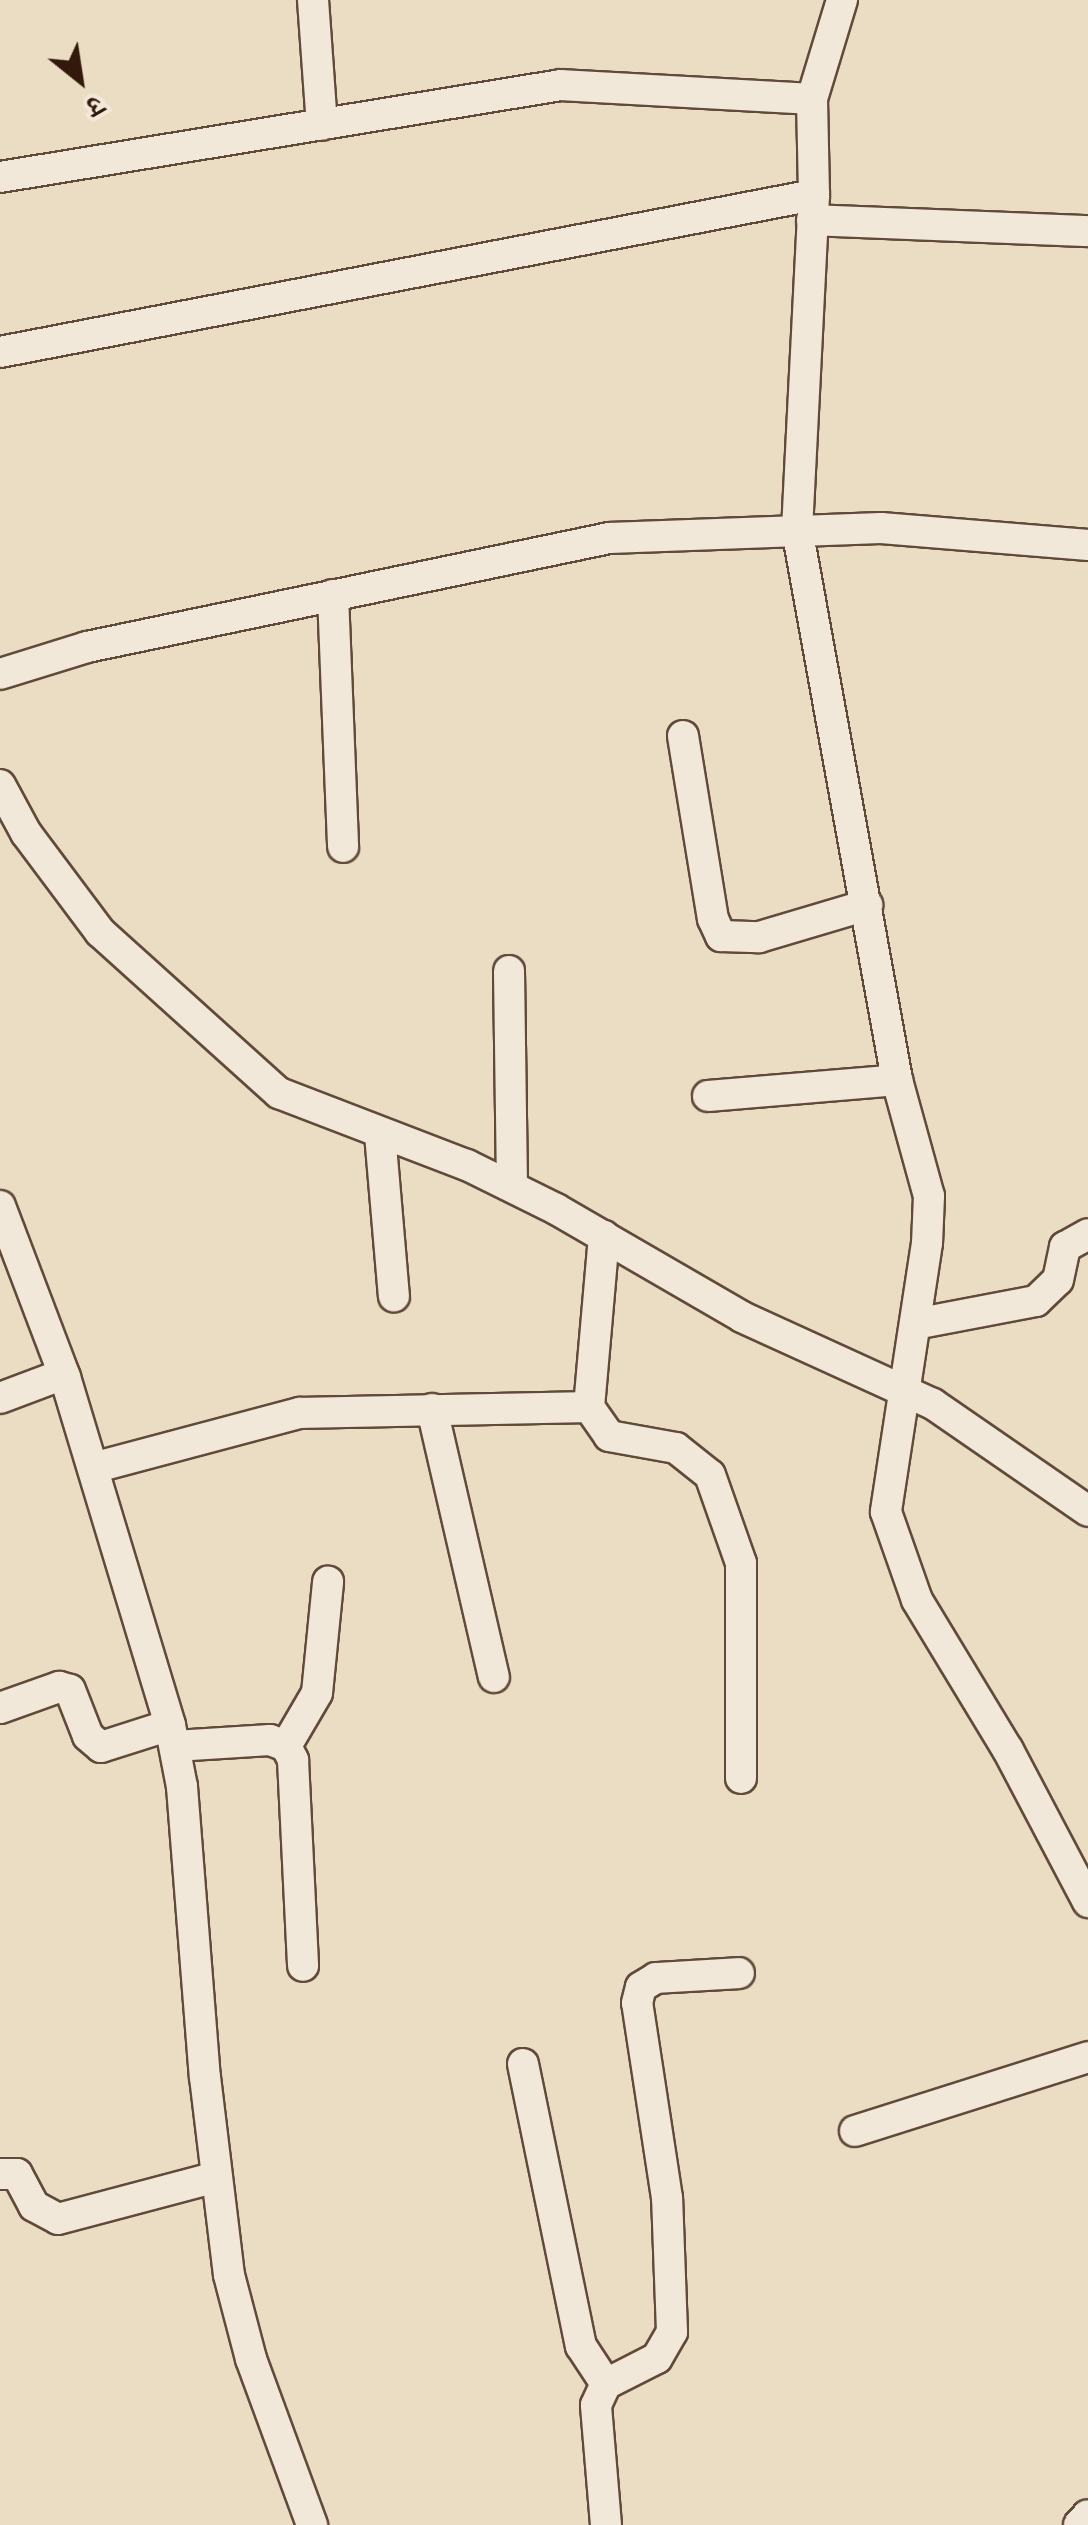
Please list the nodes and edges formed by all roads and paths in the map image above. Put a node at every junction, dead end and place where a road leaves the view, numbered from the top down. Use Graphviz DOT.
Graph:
graph roads {
  1 [pos="312,0"];
  2 [pos="842,0"];
  3 [pos="812,99"];
  4 [pos="322,125"];
  5 [pos="0,177"];
  6 [pos="813,208"];
  7 [pos="1088,231"];
  8 [pos="0,352"];
  9 [pos="796,530"];
  10 [pos="1088,546"];
  11 [pos="333,595"];
  12 [pos="0,674"];
  13 [pos="684,736"];
  14 [pos="0,785"];
  15 [pos="343,847"];
  16 [pos="867,905"];
  17 [pos="509,971"];
  18 [pos="897,1080"];
  19 [pos="708,1096"];
  20 [pos="380,1134"];
  21 [pos="512,1186"];
  22 [pos="0,1206"];
  23 [pos="1088,1234"];
  24 [pos="604,1236"];
  25 [pos="394,1296"];
  26 [pos="916,1324"];
  27 [pos="64,1374"];
  28 [pos="905,1392"];
  29 [pos="0,1398"];
  30 [pos="589,1407"];
  31 [pos="432,1409"];
  32 [pos="93,1468"];
  33 [pos="1088,1511"];
  34 [pos="328,1582"];
  35 [pos="494,1677"];
  36 [pos="0,1708"];
  37 [pos="173,1735"];
  38 [pos="286,1746"];
  39 [pos="741,1778"];
  40 [pos="1088,1902"];
  41 [pos="303,1966"];
  42 [pos="739,1973"];
  43 [pos="1088,2057"];
  44 [pos="523,2064"];
  45 [pos="854,2131"];
  46 [pos="0,2174"];
  47 [pos="217,2177"];
  48 [pos="606,2384"];
  49 [pos="1088,2515"];
  50 [pos="312,2525"];
  51 [pos="606,2525"];
  52 [pos="1079,2525"];
  1 -- 4 [label="street"];
  2 -- 3 [label="street"];
  3 -- 4 [label="street"];
  3 -- 6 [label="street"];
  4 -- 5 [label="street"];
  6 -- 7 [label="street"];
  6 -- 8 [label="street"];
  6 -- 9 [label="street"];
  9 -- 10 [label="street"];
  9 -- 11 [label="street"];
  9 -- 16 [label="street"];
  11 -- 12 [label="street"];
  11 -- 15 [label="street"];
  13 -- 16 [label="street"];
  14 -- 20 [label="street"];
  16 -- 18 [label="street"];
  17 -- 21 [label="street"];
  18 -- 19 [label="street"];
  18 -- 26 [label="street"];
  20 -- 21 [label="street"];
  20 -- 25 [label="street"];
  21 -- 24 [label="street"];
  22 -- 27 [label="street"];
  23 -- 26 [label="street"];
  24 -- 28 [label="street"];
  24 -- 30 [label="street"];
  26 -- 28 [label="street"];
  27 -- 29 [label="street"];
  27 -- 32 [label="street"];
  28 -- 33 [label="street"];
  28 -- 40 [label="street"];
  30 -- 31 [label="street"];
  30 -- 39 [label="street"];
  31 -- 32 [label="street"];
  31 -- 35 [label="street"];
  32 -- 37 [label="street"];
  34 -- 38 [label="street"];
  36 -- 37 [label="street"];
  37 -- 38 [label="street"];
  37 -- 47 [label="street"];
  38 -- 41 [label="street"];
  42 -- 48 [label="street"];
  43 -- 45 [label="street"];
  44 -- 48 [label="street"];
  46 -- 47 [label="street"];
  47 -- 50 [label="street"];
  48 -- 51 [label="street"];
  49 -- 52 [label="street"];
}
